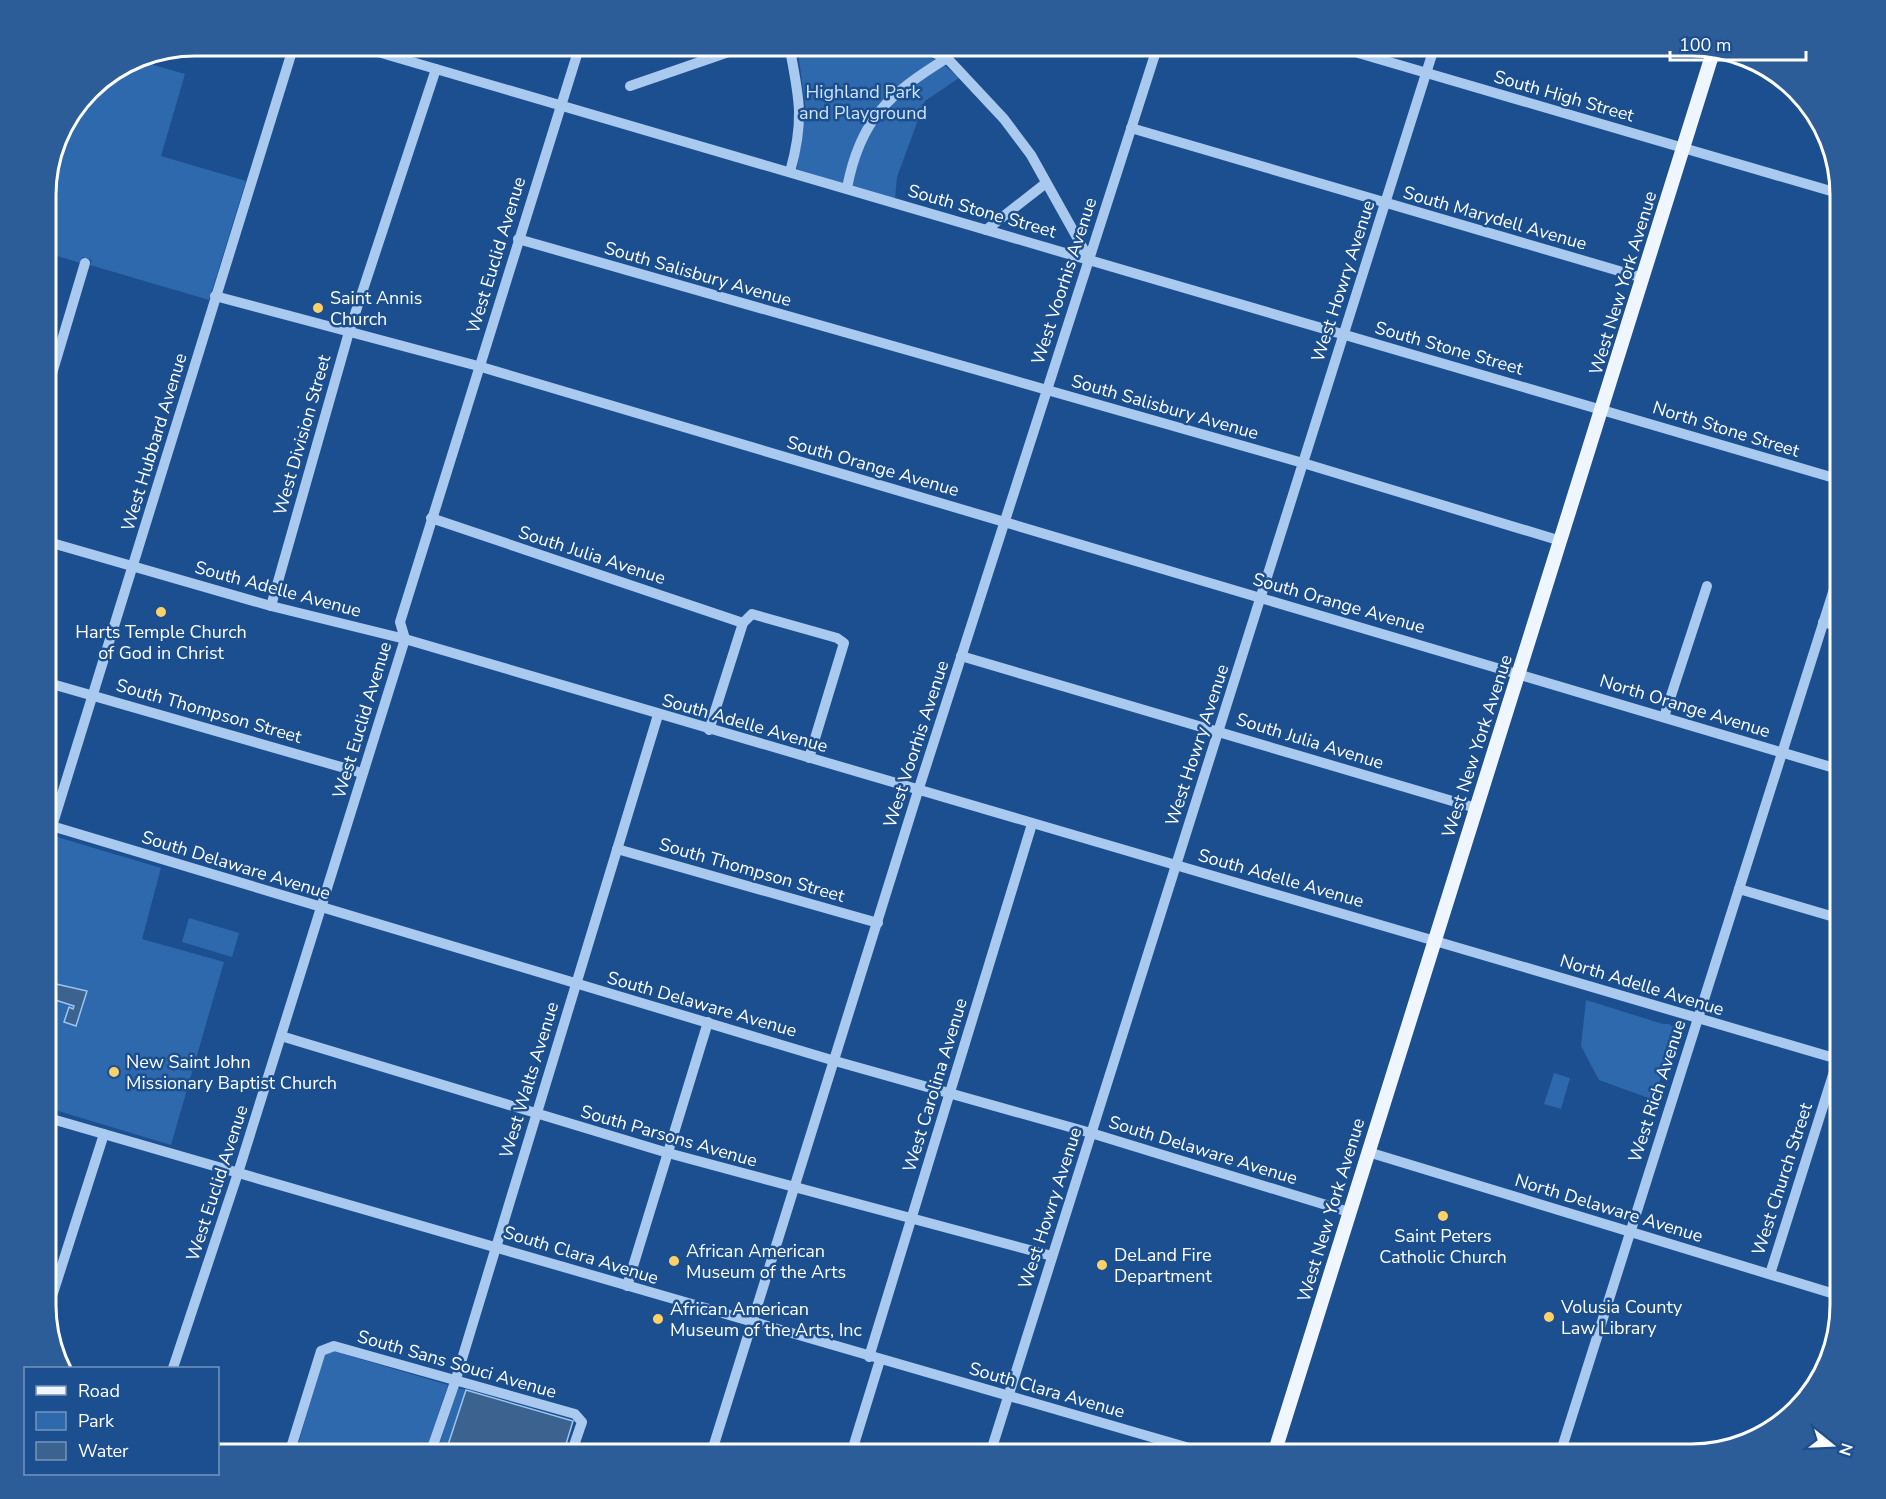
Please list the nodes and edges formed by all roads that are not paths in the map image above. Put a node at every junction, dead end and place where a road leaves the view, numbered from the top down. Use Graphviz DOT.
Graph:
graph roads {
  1 [pos="291,56"];
  2 [pos="392,56"];
  3 [pos="576,56"];
  4 [pos="710,56"];
  5 [pos="791,56"];
  6 [pos="942,56"];
  7 [pos="1154,56"];
  8 [pos="1368,56"];
  9 [pos="1431,56"];
  10 [pos="1712,57"];
  11 [pos="947,58"];
  12 [pos="436,69"];
  13 [pos="1426,73"];
  14 [pos="630,86"];
  15 [pos="559,107"];
  16 [pos="1131,128"];
  17 [pos="1684,147"];
  18 [pos="790,172"];
  19 [pos="1046,183"];
  20 [pos="847,188"];
  21 [pos="1830,191"];
  22 [pos="1385,204"];
  23 [pos="986,230"];
  24 [pos="518,239"];
  25 [pos="1089,259"];
  26 [pos="86,263"];
  27 [pos="1643,278"];
  28 [pos="215,296"];
  29 [pos="349,332"];
  30 [pos="1344,335"];
  31 [pos="56,361"];
  32 [pos="478,366"];
  33 [pos="1046,391"];
  34 [pos="1602,409"];
  35 [pos="1303,463"];
  36 [pos="1830,477"];
  37 [pos="431,518"];
  38 [pos="1004,522"];
  39 [pos="1561,541"];
  40 [pos="56,544"];
  41 [pos="133,567"];
  42 [pos="1707,586"];
  43 [pos="1261,597"];
  44 [pos="1830,601"];
  45 [pos="271,606"];
  46 [pos="1823,622"];
  47 [pos="743,623"];
  48 [pos="1830,624"];
  49 [pos="405,639"];
  50 [pos="961,656"];
  51 [pos="1519,674"];
  52 [pos="56,685"];
  53 [pos="94,695"];
  54 [pos="658,715"];
  55 [pos="1664,717"];
  56 [pos="709,730"];
  57 [pos="1218,731"];
  58 [pos="1783,753"];
  59 [pos="808,758"];
  60 [pos="1830,767"];
  61 [pos="363,773"];
  62 [pos="918,791"];
  63 [pos="56,805"];
  64 [pos="1476,808"];
  65 [pos="1032,824"];
  66 [pos="56,827"];
  67 [pos="617,849"];
  68 [pos="1176,864"];
  69 [pos="1739,889"];
  70 [pos="321,908"];
  71 [pos="1830,916"];
  72 [pos="878,922"];
  73 [pos="1435,940"];
  74 [pos="576,984"];
  75 [pos="1697,1019"];
  76 [pos="708,1022"];
  77 [pos="281,1036"];
  78 [pos="1830,1057"];
  79 [pos="835,1061"];
  80 [pos="1830,1088"];
  81 [pos="950,1092"];
  82 [pos="535,1115"];
  83 [pos="56,1120"];
  84 [pos="1091,1133"];
  85 [pos="104,1134"];
  86 [pos="1368,1152"];
  87 [pos="668,1153"];
  88 [pos="238,1173"];
  89 [pos="795,1188"];
  90 [pos="1349,1212"];
  91 [pos="911,1219"];
  92 [pos="1630,1232"];
  93 [pos="495,1246"];
  94 [pos="1052,1256"];
  95 [pos="1770,1274"];
  96 [pos="56,1284"];
  97 [pos="627,1286"];
  98 [pos="1830,1293"];
  99 [pos="753,1323"];
  100 [pos="875,1358"];
  101 [pos="173,1367"];
  102 [pos="455,1382"];
  103 [pos="1008,1395"];
  104 [pos="292,1444"];
  105 [pos="433,1444"];
  106 [pos="574,1444"];
  107 [pos="714,1444"];
  108 [pos="854,1444"];
  109 [pos="993,1444"];
  110 [pos="1176,1444"];
  111 [pos="1277,1444"];
  112 [pos="1563,1444"];
  1 -- 28 [label="street, West Hubbard Avenue"];
  2 -- 12 [label="street, South Stone Street"];
  3 -- 15 [label="street, West Euclid Avenue"];
  4 -- 14 [label="street"];
  5 -- 18 [label="street"];
  6 -- 11 [label="street"];
  7 -- 16 [label="street, West Voorhis Avenue"];
  8 -- 13 [label="street, South High Street"];
  9 -- 13 [label="street, West Howry Avenue"];
  10 -- 17 [label="main road, West New York Avenue"];
  11 -- 19 [label="street"];
  11 -- 20 [label="street"];
  12 -- 15 [label="street, South Stone Street"];
  12 -- 29 [label="street, West Division Street"];
  13 -- 17 [label="street, South High Street"];
  13 -- 22 [label="street, West Howry Avenue"];
  15 -- 18 [label="street, South Stone Street"];
  15 -- 24 [label="street, West Euclid Avenue"];
  16 -- 22 [label="street, South Marydell Avenue"];
  16 -- 25 [label="street, West Voorhis Avenue"];
  17 -- 21 [label="street, South High Street"];
  17 -- 27 [label="main road, West New York Avenue"];
  18 -- 20 [label="street, South Stone Street"];
  19 -- 23 [label="street"];
  19 -- 25 [label="street"];
  20 -- 23 [label="street, South Stone Street"];
  22 -- 27 [label="street, South Marydell Avenue"];
  22 -- 30 [label="street, West Howry Avenue"];
  23 -- 25 [label="street, South Stone Street"];
  24 -- 32 [label="street, West Euclid Avenue"];
  24 -- 33 [label="street, South Salisbury Avenue"];
  25 -- 30 [label="street, South Stone Street"];
  25 -- 33 [label="street, West Voorhis Avenue"];
  26 -- 31 [label="street"];
  27 -- 34 [label="main road, West New York Avenue"];
  28 -- 29 [label="street, South Orange Avenue"];
  28 -- 41 [label="street, West Hubbard Avenue"];
  29 -- 32 [label="street, South Orange Avenue"];
  29 -- 45 [label="street, West Division Street"];
  30 -- 34 [label="street, South Stone Street"];
  30 -- 35 [label="street, West Howry Avenue"];
  32 -- 37 [label="street, West Euclid Avenue"];
  32 -- 38 [label="street, South Orange Avenue"];
  33 -- 35 [label="street, South Salisbury Avenue"];
  33 -- 38 [label="street, West Voorhis Avenue"];
  34 -- 36 [label="street, North Stone Street"];
  34 -- 39 [label="main road, West New York Avenue"];
  35 -- 39 [label="street, South Salisbury Avenue"];
  35 -- 43 [label="street, West Howry Avenue"];
  37 -- 47 [label="street, South Julia Avenue"];
  37 -- 49 [label="street, West Euclid Avenue"];
  38 -- 43 [label="street, South Orange Avenue"];
  38 -- 50 [label="street, West Voorhis Avenue"];
  39 -- 51 [label="main road, West New York Avenue"];
  40 -- 41 [label="street, South Adelle Avenue"];
  41 -- 45 [label="street, South Adelle Avenue"];
  41 -- 53 [label="street, West Hubbard Avenue"];
  42 -- 55 [label="street"];
  43 -- 51 [label="street, South Orange Avenue"];
  43 -- 57 [label="street, West Howry Avenue"];
  44 -- 46 [label="street, West Rich Avenue"];
  45 -- 49 [label="street, South Adelle Avenue"];
  46 -- 48 [label="street"];
  46 -- 58 [label="street, West Rich Avenue"];
  47 -- 56 [label="street"];
  47 -- 59 [label="street"];
  49 -- 54 [label="street, South Adelle Avenue"];
  49 -- 61 [label="street, West Euclid Avenue"];
  50 -- 57 [label="street, South Julia Avenue"];
  50 -- 62 [label="street, West Voorhis Avenue"];
  51 -- 55 [label="street, North Orange Avenue"];
  51 -- 64 [label="main road, West New York Avenue"];
  52 -- 53 [label="street, South Thompson Street"];
  53 -- 61 [label="street, South Thompson Street"];
  53 -- 63 [label="street, West Hubbard Avenue"];
  54 -- 56 [label="street, South Adelle Avenue"];
  54 -- 67 [label="street, West Walts Avenue"];
  55 -- 58 [label="street, North Orange Avenue"];
  56 -- 59 [label="street, South Adelle Avenue"];
  57 -- 64 [label="street, South Julia Avenue"];
  57 -- 68 [label="street, West Howry Avenue"];
  58 -- 60 [label="street, North Orange Avenue"];
  58 -- 69 [label="street, West Rich Avenue"];
  59 -- 62 [label="street, South Adelle Avenue"];
  61 -- 70 [label="street, West Euclid Avenue"];
  62 -- 65 [label="street, South Adelle Avenue"];
  62 -- 72 [label="street, West Voorhis Avenue"];
  64 -- 73 [label="main road, West New York Avenue"];
  65 -- 68 [label="street, South Adelle Avenue"];
  65 -- 81 [label="street, West Carolina Avenue"];
  66 -- 70 [label="street, South Delaware Avenue"];
  67 -- 72 [label="street, South Thompson Street"];
  67 -- 74 [label="street, West Walts Avenue"];
  68 -- 73 [label="street, South Adelle Avenue"];
  68 -- 84 [label="street, West Howry Avenue"];
  69 -- 71 [label="street"];
  69 -- 75 [label="street, West Rich Avenue"];
  70 -- 74 [label="street, South Delaware Avenue"];
  70 -- 77 [label="street, West Euclid Avenue"];
  72 -- 79 [label="street, West Voorhis Avenue"];
  73 -- 75 [label="street, North Adelle Avenue"];
  73 -- 86 [label="main road, West New York Avenue"];
  74 -- 76 [label="street, South Delaware Avenue"];
  74 -- 82 [label="street, West Walts Avenue"];
  75 -- 78 [label="street, North Adelle Avenue"];
  75 -- 92 [label="street, West Rich Avenue"];
  76 -- 79 [label="street, South Delaware Avenue"];
  76 -- 87 [label="street"];
  77 -- 82 [label="street, South Parsons Avenue"];
  77 -- 88 [label="street, West Euclid Avenue"];
  79 -- 81 [label="street, South Delaware Avenue"];
  79 -- 89 [label="street, West Voorhis Avenue"];
  80 -- 95 [label="street, West Church Street"];
  81 -- 84 [label="street, South Delaware Avenue"];
  81 -- 91 [label="street, West Carolina Avenue"];
  82 -- 87 [label="street, South Parsons Avenue"];
  82 -- 93 [label="street, West Walts Avenue"];
  83 -- 85 [label="street, South Clara Avenue"];
  84 -- 90 [label="street, South Delaware Avenue"];
  84 -- 94 [label="street, West Howry Avenue"];
  85 -- 88 [label="street, South Clara Avenue"];
  85 -- 96 [label="street"];
  86 -- 90 [label="main road, West New York Avenue"];
  86 -- 92 [label="street, North Delaware Avenue"];
  87 -- 89 [label="street, South Parsons Avenue"];
  87 -- 97 [label="street"];
  88 -- 93 [label="street, South Clara Avenue"];
  88 -- 101 [label="street, West Euclid Avenue"];
  89 -- 91 [label="street, South Parsons Avenue"];
  89 -- 99 [label="street, West Voorhis Avenue"];
  90 -- 111 [label="main road, West New York Avenue"];
  91 -- 94 [label="street, South Parsons Avenue"];
  91 -- 100 [label="street, West Carolina Avenue"];
  92 -- 95 [label="street, North Delaware Avenue"];
  92 -- 112 [label="street, West Rich Avenue"];
  93 -- 97 [label="street, South Clara Avenue"];
  93 -- 102 [label="street, West Walts Avenue"];
  94 -- 103 [label="street, West Howry Avenue"];
  95 -- 98 [label="street, North Delaware Avenue"];
  97 -- 99 [label="street, South Clara Avenue"];
  99 -- 100 [label="street, South Clara Avenue"];
  99 -- 107 [label="street, West Voorhis Avenue"];
  100 -- 103 [label="street, South Clara Avenue"];
  100 -- 108 [label="street, West Carolina Avenue"];
  102 -- 104 [label="street, South Sans Souci Avenue"];
  102 -- 105 [label="street, West Walts Avenue"];
  102 -- 106 [label="street, South Sans Souci Avenue"];
  103 -- 109 [label="street, West Howry Avenue"];
  103 -- 110 [label="street, South Clara Avenue"];
}
